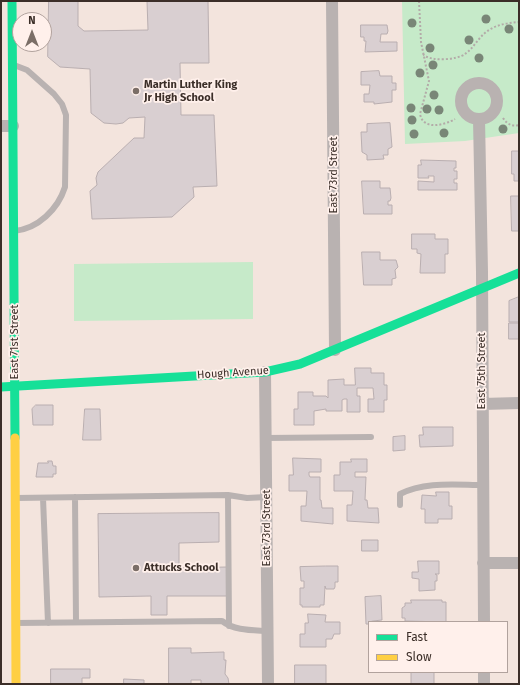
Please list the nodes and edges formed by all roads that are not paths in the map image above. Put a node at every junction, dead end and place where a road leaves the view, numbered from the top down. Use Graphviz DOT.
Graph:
graph roads {
  1 [pos="332,1"];
  2 [pos="8,2"];
  3 [pos="13,64"];
  4 [pos="479,119"];
  5 [pos="1,126"];
  6 [pos="14,126"];
  7 [pos="14,231"];
  8 [pos="519,273"];
  9 [pos="482,288"];
  10 [pos="335,350"];
  11 [pos="265,372"];
  12 [pos="1,387"];
  13 [pos="15,387"];
  14 [pos="519,403"];
  15 [pos="482,404"];
  16 [pos="371,437"];
  17 [pos="266,438"];
  18 [pos="484,485"];
  19 [pos="228,495"];
  20 [pos="75,497"];
  21 [pos="267,497"];
  22 [pos="16,498"];
  23 [pos="43,498"];
  24 [pos="400,505"];
  25 [pos="519,562"];
  26 [pos="483,563"];
  27 [pos="484,621"];
  28 [pos="48,622"];
  29 [pos="76,622"];
  30 [pos="16,623"];
  31 [pos="229,626"];
  32 [pos="268,631"];
  33 [pos="484,673"];
  34 [pos="16,684"];
  35 [pos="268,684"];
  36 [pos="484,684"];
  1 -- 10 [label="street, East 73rd Street"];
  2 -- 3 [label="street, East 71st Street"];
  3 -- 6 [label="street, East 71st Street"];
  3 -- 7 [label="lane"];
  4 -- 9 [label="street, East 75th Street"];
  5 -- 6 [label="street"];
  6 -- 7 [label="street, East 71st Street"];
  7 -- 13 [label="street, East 71st Street"];
  8 -- 9 [label="street, Hough Avenue"];
  9 -- 10 [label="street, Hough Avenue"];
  9 -- 15 [label="street, East 75th Street"];
  10 -- 11 [label="street, Hough Avenue"];
  11 -- 13 [label="street, Hough Avenue"];
  11 -- 17 [label="street, East 73rd Street"];
  12 -- 13 [label="street, Hough Avenue"];
  13 -- 22 [label="street, East 71st Street"];
  14 -- 15 [label="street"];
  15 -- 18 [label="street, East 75th Street"];
  16 -- 17 [label="lane"];
  17 -- 21 [label="street, East 73rd Street"];
  18 -- 24 [label="lane"];
  18 -- 26 [label="street, East 75th Street"];
  19 -- 20 [label="lane"];
  19 -- 21 [label="lane"];
  19 -- 31 [label="lane"];
  20 -- 23 [label="lane"];
  20 -- 29 [label="lane"];
  21 -- 32 [label="street, East 73rd Street"];
  22 -- 23 [label="lane"];
  22 -- 30 [label="street, East 71st Street"];
  23 -- 28 [label="lane"];
  25 -- 26 [label="street"];
  26 -- 27 [label="street, East 75th Street"];
  28 -- 29 [label="lane"];
  28 -- 30 [label="lane"];
  29 -- 31 [label="lane"];
  30 -- 34 [label="street, East 71st Street"];
  31 -- 32 [label="lane"];
  32 -- 35 [label="street, East 73rd Street"];
  33 -- 36 [label="street"];
}
